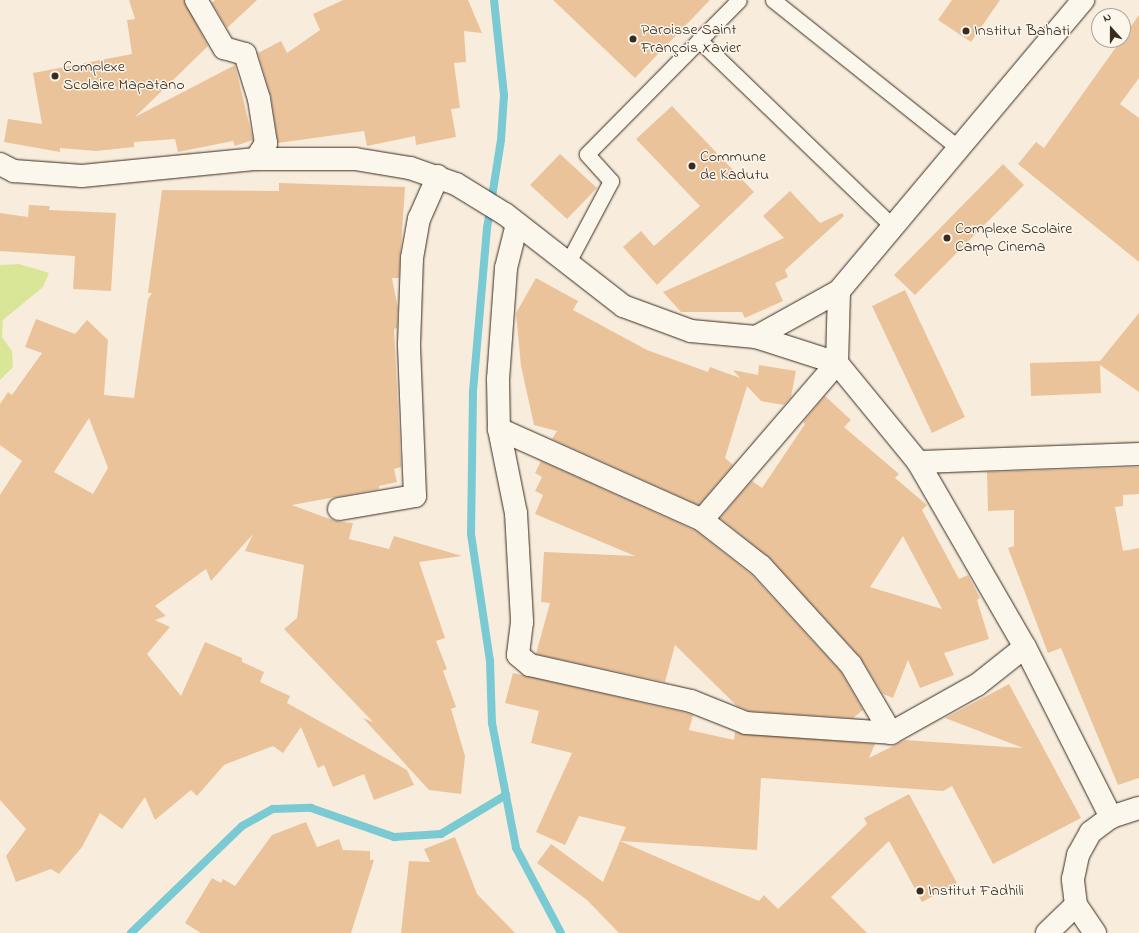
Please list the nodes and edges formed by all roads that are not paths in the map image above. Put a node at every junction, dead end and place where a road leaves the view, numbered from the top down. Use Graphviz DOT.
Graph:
graph roads {
  1 [pos="196,0"];
  2 [pos="739,0"];
  3 [pos="773,0"];
  4 [pos="1082,0"];
  5 [pos="699,40"];
  6 [pos="957,147"];
  7 [pos="256,159"];
  8 [pos="0,164"];
  9 [pos="447,180"];
  10 [pos="511,219"];
  11 [pos="891,225"];
  12 [pos="567,264"];
  13 [pos="839,291"];
  14 [pos="756,337"];
  15 [pos="837,363"];
  16 [pos="499,429"];
  17 [pos="1139,454"];
  18 [pos="918,462"];
  19 [pos="339,509"];
  20 [pos="702,520"];
  21 [pos="1025,647"];
  22 [pos="891,733"];
  23 [pos="1139,808"];
  24 [pos="1111,817"];
  25 [pos="1076,905"];
  26 [pos="1047,933"];
  27 [pos="1095,933"];
  1 -- 7 [label="street"];
  2 -- 5 [label="lane"];
  3 -- 6 [label="lane"];
  4 -- 6 [label="street"];
  5 -- 11 [label="lane"];
  5 -- 12 [label="lane"];
  6 -- 11 [label="street"];
  7 -- 8 [label="street"];
  7 -- 9 [label="street"];
  9 -- 10 [label="street"];
  9 -- 19 [label="street"];
  10 -- 12 [label="street"];
  10 -- 16 [label="street"];
  11 -- 13 [label="street"];
  12 -- 14 [label="street"];
  13 -- 14 [label="street"];
  13 -- 15 [label="street"];
  14 -- 15 [label="street"];
  15 -- 18 [label="street"];
  15 -- 20 [label="street"];
  16 -- 20 [label="street"];
  16 -- 22 [label="street"];
  17 -- 18 [label="street"];
  18 -- 21 [label="street"];
  20 -- 22 [label="street"];
  21 -- 22 [label="street"];
  21 -- 24 [label="street"];
  23 -- 24 [label="street"];
  24 -- 25 [label="street"];
  25 -- 26 [label="street"];
  25 -- 27 [label="street"];
}
